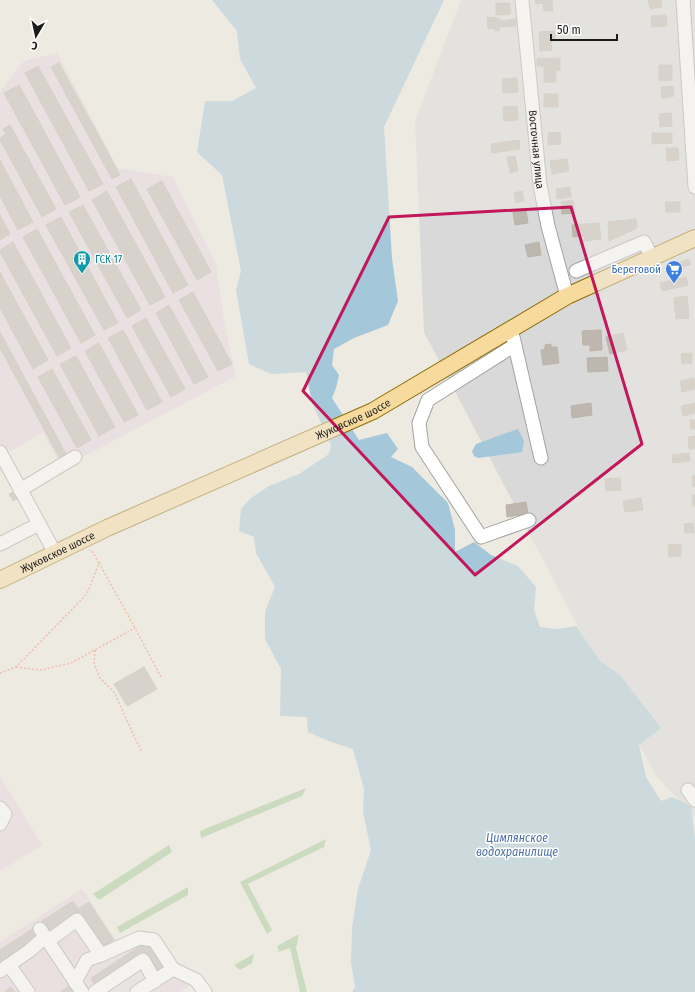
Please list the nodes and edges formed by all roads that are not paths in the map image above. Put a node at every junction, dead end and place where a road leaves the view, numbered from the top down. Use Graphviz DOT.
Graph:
graph roads {
  1 [pos="522,0"];
  2 [pos="683,0"];
  3 [pos="695,186"];
  4 [pos="695,238"];
  5 [pos="652,257"];
  6 [pos="576,271"];
  7 [pos="567,296"];
  8 [pos="511,330"];
  9 [pos="515,345"];
  10 [pos="0,452"];
  11 [pos="75,458"];
  12 [pos="540,458"];
  13 [pos="20,490"];
  14 [pos="529,520"];
  15 [pos="39,524"];
  16 [pos="0,544"];
  17 [pos="55,553"];
  18 [pos="0,580"];
  19 [pos="0,808"];
  20 [pos="0,824"];
  21 [pos="44,936"];
  22 [pos="101,955"];
  23 [pos="87,960"];
  24 [pos="62,962"];
  25 [pos="4,968"];
  26 [pos="173,969"];
  27 [pos="155,981"];
  28 [pos="79,987"];
  29 [pos="98,991"];
  30 [pos="28,992"];
  31 [pos="138,992"];
  32 [pos="205,992"];
  1 -- 7 [label="street, Восточная улица"];
  2 -- 3 [label="street"];
  4 -- 5 [label="main road, Жуковское шоссе"];
  5 -- 6 [label="street"];
  5 -- 7 [label="main road, Жуковское шоссе"];
  7 -- 8 [label="main road, Жуковское шоссе"];
  8 -- 9 [label="street"];
  8 -- 17 [label="main road, Жуковское шоссе"];
  9 -- 12 [label="street"];
  9 -- 14 [label="street"];
  10 -- 13 [label="street"];
  11 -- 13 [label="street"];
  13 -- 15 [label="street"];
  15 -- 16 [label="street"];
  15 -- 17 [label="street"];
  17 -- 18 [label="main road, Жуковское шоссе"];
  19 -- 20 [label="street"];
  21 -- 22 [label="street"];
  21 -- 24 [label="street"];
  21 -- 25 [label="street"];
  22 -- 23 [label="street"];
  22 -- 26 [label="street"];
  23 -- 24 [label="street"];
  23 -- 28 [label="street"];
  24 -- 28 [label="street"];
  25 -- 30 [label="street"];
  26 -- 27 [label="street"];
  26 -- 32 [label="street"];
  27 -- 29 [label="street"];
  27 -- 31 [label="street"];
}
